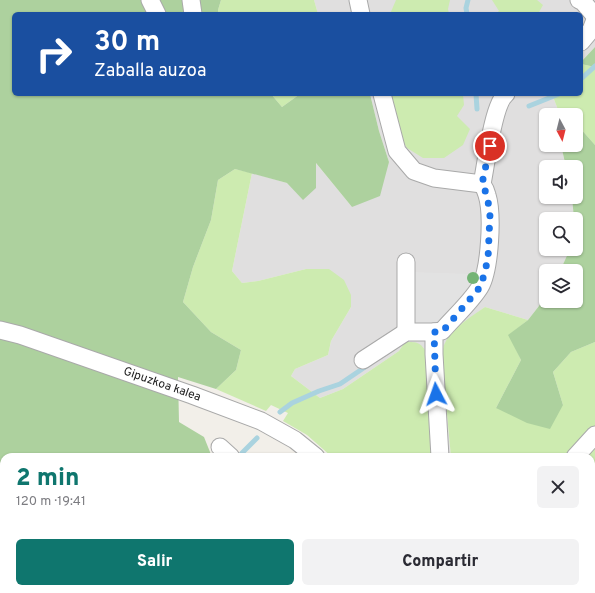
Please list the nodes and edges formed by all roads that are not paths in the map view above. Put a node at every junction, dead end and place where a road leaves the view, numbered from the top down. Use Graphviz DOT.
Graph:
graph roads {
  1 [pos="150,0"];
  2 [pos="191,0"];
  3 [pos="358,0"];
  4 [pos="579,0"];
  5 [pos="156,12"];
  6 [pos="193,12"];
  7 [pos="361,12"];
  8 [pos="595,16"];
  9 [pos="595,20"];
  10 [pos="583,40"];
  11 [pos="383,96"];
  12 [pos="503,96"];
  13 [pos="482,184"];
  14 [pos="406,262"];
  15 [pos="0,330"];
  16 [pos="406,332"];
  17 [pos="434,332"];
  18 [pos="363,360"];
  19 [pos="595,435"];
  20 [pos="311,453"];
  21 [pos="440,453"];
  22 [pos="579,453"];
  1 -- 5 [label="street"];
  2 -- 6 [label="street"];
  3 -- 7 [label="street"];
  4 -- 8 [label="street"];
  9 -- 10 [label="street"];
  11 -- 13 [label="street"];
  12 -- 13 [label="street"];
  13 -- 17 [label="street"];
  14 -- 16 [label="street"];
  15 -- 20 [label="street, Gipuzkoa kalea"];
  16 -- 17 [label="street"];
  16 -- 18 [label="street"];
  17 -- 21 [label="street"];
  19 -- 22 [label="street"];
}
